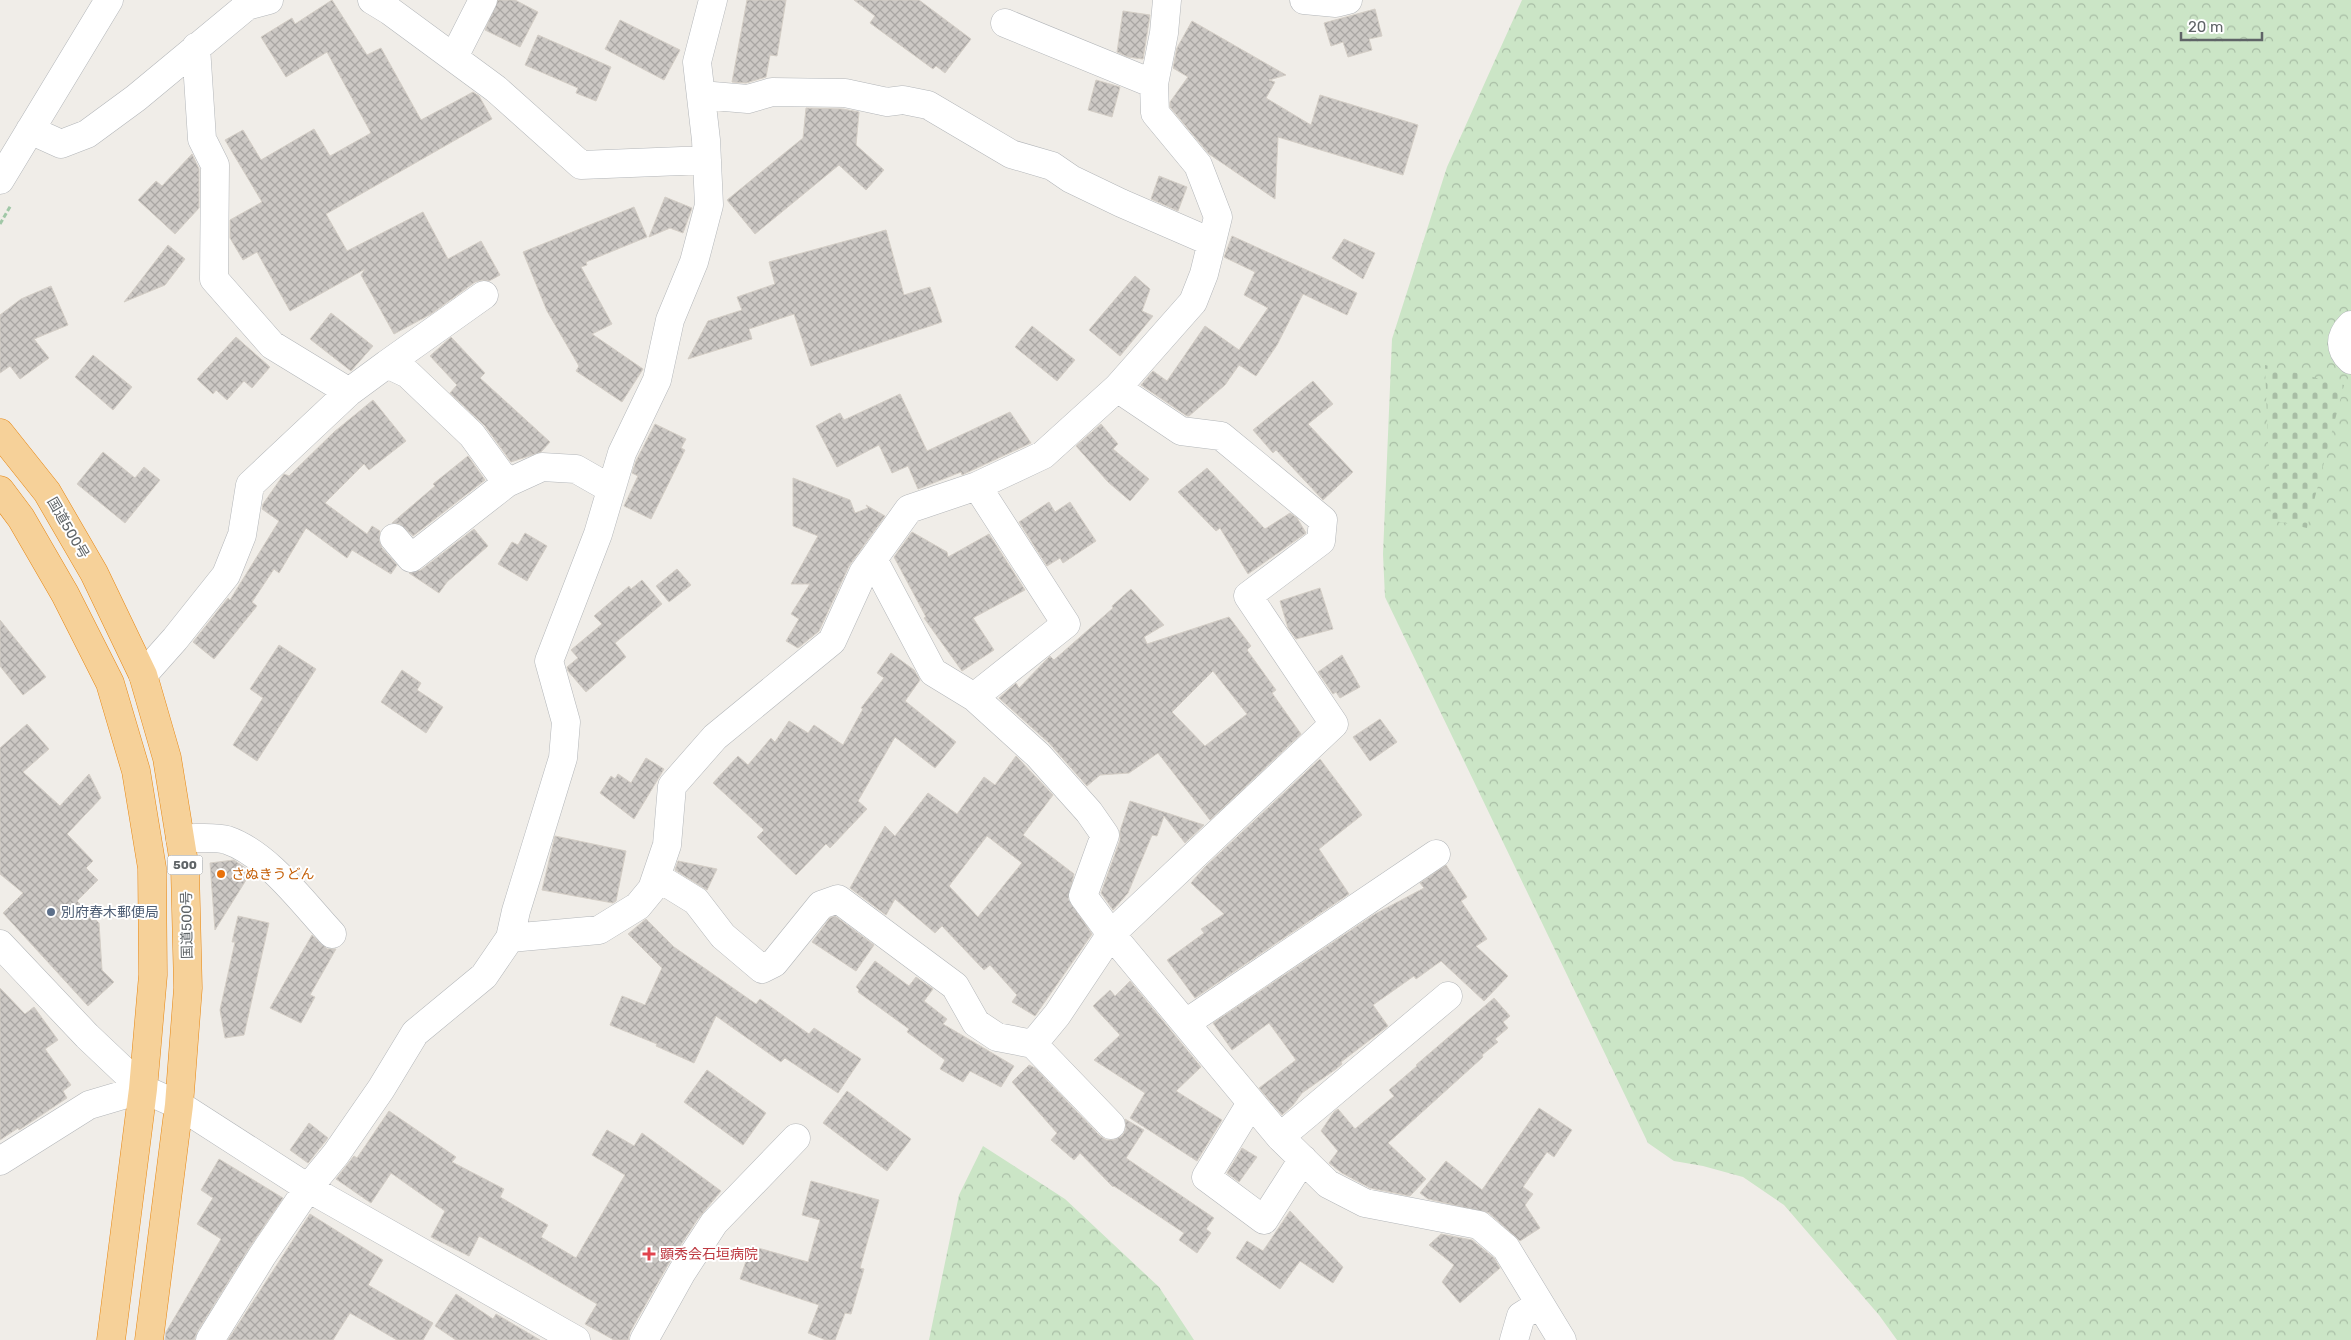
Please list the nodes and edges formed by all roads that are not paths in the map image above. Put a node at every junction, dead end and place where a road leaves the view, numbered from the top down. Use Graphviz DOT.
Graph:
graph roads {
  1 [pos="109,0"];
  2 [pos="372,0"];
  3 [pos="483,0"];
  4 [pos="713,0"];
  5 [pos="1167,0"];
  6 [pos="1304,0"];
  7 [pos="1348,0"];
  8 [pos="255,2"];
  9 [pos="1004,23"];
  10 [pos="196,47"];
  11 [pos="454,58"];
  12 [pos="1154,84"];
  13 [pos="701,96"];
  14 [pos="30,130"];
  15 [pos="707,160"];
  16 [pos="0,180"];
  17 [pos="1211,242"];
  18 [pos="484,295"];
  19 [pos="2351,325"];
  20 [pos="2351,360"];
  21 [pos="387,364"];
  22 [pos="1117,388"];
  23 [pos="348,392"];
  24 [pos="0,433"];
  25 [pos="507,483"];
  26 [pos="977,486"];
  27 [pos="611,489"];
  28 [pos="0,490"];
  29 [pos="394,538"];
  30 [pos="873,560"];
  31 [pos="143,675"];
  32 [pos="974,697"];
  33 [pos="180,838"];
  34 [pos="1436,854"];
  35 [pos="657,877"];
  36 [pos="332,934"];
  37 [pos="1111,934"];
  38 [pos="510,938"];
  39 [pos="0,944"];
  40 [pos="1448,996"];
  41 [pos="1186,1023"];
  42 [pos="1033,1044"];
  43 [pos="143,1089"];
  44 [pos="1251,1103"];
  45 [pos="179,1105"];
  46 [pos="1111,1125"];
  47 [pos="796,1138"];
  48 [pos="1280,1138"];
  49 [pos="1303,1160"];
  50 [pos="0,1161"];
  51 [pos="308,1188"];
  52 [pos="1540,1304"];
  53 [pos="111,1340"];
  54 [pos="149,1340"];
  55 [pos="210,1340"];
  56 [pos="576,1340"];
  57 [pos="644,1340"];
  58 [pos="1514,1340"];
  59 [pos="1562,1340"];
  1 -- 14 [label="street"];
  2 -- 11 [label="street"];
  3 -- 11 [label="street"];
  4 -- 13 [label="street"];
  5 -- 12 [label="street"];
  6 -- 7 [label="street"];
  8 -- 10 [label="street"];
  9 -- 12 [label="street"];
  10 -- 14 [label="street"];
  10 -- 23 [label="street"];
  11 -- 15 [label="street"];
  12 -- 17 [label="street"];
  13 -- 15 [label="street"];
  13 -- 17 [label="street"];
  14 -- 16 [label="street"];
  15 -- 27 [label="street"];
  17 -- 22 [label="street"];
  18 -- 21 [label="street"];
  19 -- 20 [label="street"];
  21 -- 23 [label="street"];
  21 -- 25 [label="street"];
  22 -- 26 [label="street"];
  22 -- 37 [label="street"];
  23 -- 31 [label="street"];
  24 -- 31 [label="highway, 国道500号 / 500"];
  25 -- 27 [label="street"];
  25 -- 29 [label="street"];
  26 -- 30 [label="street"];
  26 -- 32 [label="street"];
  27 -- 38 [label="street"];
  28 -- 43 [label="highway, 500"];
  30 -- 32 [label="street"];
  30 -- 35 [label="street"];
  31 -- 33 [label="highway, 国道500号 / 500"];
  32 -- 37 [label="street"];
  33 -- 36 [label="street"];
  33 -- 45 [label="highway, 国道500号 / 500"];
  34 -- 41 [label="street"];
  35 -- 38 [label="street"];
  35 -- 42 [label="street"];
  37 -- 41 [label="street"];
  37 -- 42 [label="street"];
  38 -- 51 [label="street"];
  39 -- 43 [label="street"];
  40 -- 48 [label="street"];
  41 -- 44 [label="street"];
  42 -- 46 [label="street"];
  43 -- 45 [label="street"];
  43 -- 50 [label="street"];
  43 -- 53 [label="highway, 500"];
  44 -- 48 [label="street"];
  44 -- 49 [label="street"];
  45 -- 51 [label="street"];
  45 -- 54 [label="highway, 国道500号 / 500"];
  47 -- 57 [label="street"];
  48 -- 49 [label="street"];
  49 -- 52 [label="street"];
  51 -- 55 [label="street"];
  51 -- 56 [label="street"];
  52 -- 58 [label="street"];
  52 -- 59 [label="street"];
}
